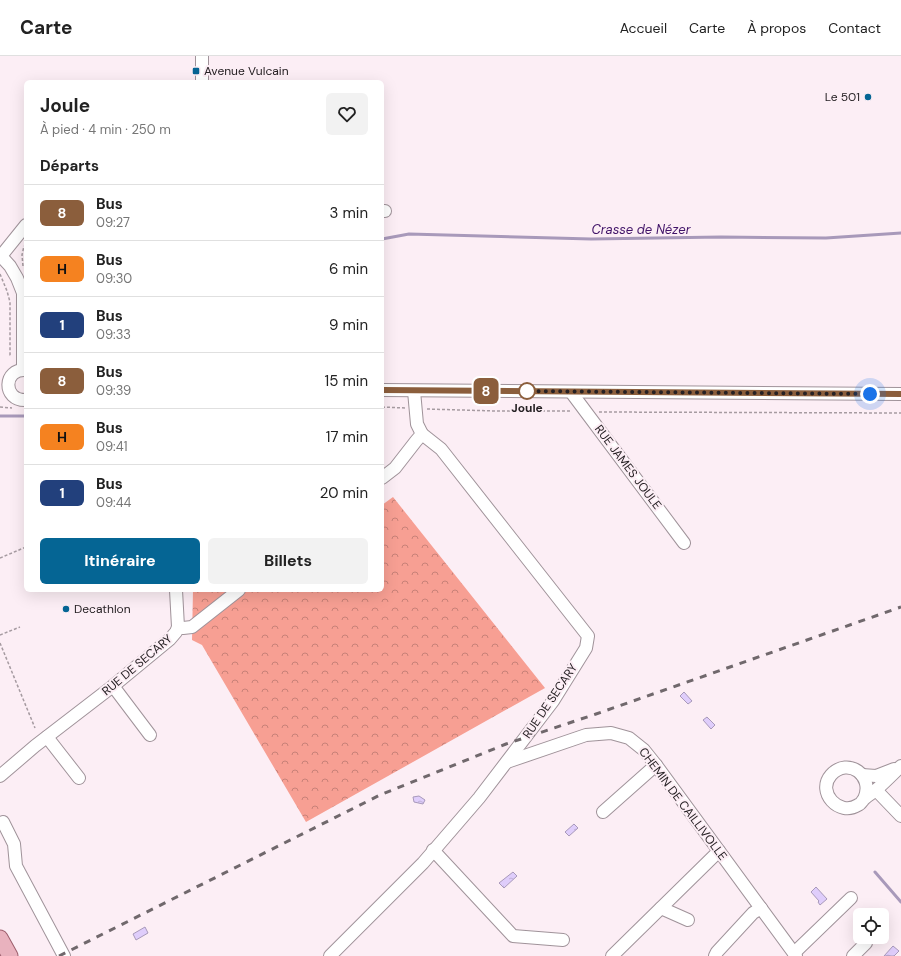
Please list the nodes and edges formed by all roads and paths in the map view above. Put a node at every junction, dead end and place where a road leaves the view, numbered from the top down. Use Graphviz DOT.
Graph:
graph roads {
  1 [pos="202,56"];
  2 [pos="202,80"];
  3 [pos="24,227"];
  4 [pos="24,244"];
  5 [pos="1,256"];
  6 [pos="24,269"];
  7 [pos="0,274"];
  8 [pos="23,357"];
  9 [pos="24,364"];
  10 [pos="24,370"];
  11 [pos="4,384"];
  12 [pos="384,390"];
  13 [pos="414,390"];
  14 [pos="571,392"];
  15 [pos="901,394"];
  16 [pos="24,400"];
  17 [pos="384,406"];
  18 [pos="0,407"];
  19 [pos="416,408"];
  20 [pos="17,409"];
  21 [pos="585,411"];
  22 [pos="901,413"];
  23 [pos="422,434"];
  24 [pos="384,476"];
  25 [pos="684,543"];
  26 [pos="24,548"];
  27 [pos="0,558"];
  28 [pos="176,592"];
  29 [pos="236,592"];
  30 [pos="20,627"];
  31 [pos="178,627"];
  32 [pos="0,635"];
  33 [pos="0,643"];
  34 [pos="113,686"];
  35 [pos="35,728"];
  36 [pos="150,735"];
  37 [pos="47,737"];
  38 [pos="507,762"];
  39 [pos="656,765"];
  40 [pos="901,766"];
  41 [pos="862,774"];
  42 [pos="0,776"];
  43 [pos="79,778"];
  44 [pos="876,790"];
  45 [pos="864,799"];
  46 [pos="603,812"];
  47 [pos="901,816"];
  48 [pos="3,822"];
  49 [pos="433,850"];
  50 [pos="719,851"];
  51 [pos="850,898"];
  52 [pos="661,908"];
  53 [pos="761,908"];
  54 [pos="688,920"];
  55 [pos="0,938"];
  56 [pos="563,940"];
  57 [pos="865,944"];
  58 [pos="795,955"];
  59 [pos="10,956"];
  60 [pos="64,956"];
  61 [pos="330,956"];
  62 [pos="612,956"];
  63 [pos="715,956"];
  64 [pos="853,956"];
  1 -- 2 [label="street"];
  3 -- 5 [label="street"];
  4 -- 6 [label="path"];
  5 -- 8 [label="street"];
  7 -- 8 [label="path"];
  8 -- 9 [label="street"];
  10 -- 11 [label="street"];
  11 -- 16 [label="street"];
  12 -- 13 [label="street"];
  13 -- 14 [label="street"];
  13 -- 19 [label="street"];
  14 -- 15 [label="street"];
  14 -- 21 [label="street, RUE JAMES JOULE"];
  17 -- 19 [label="path"];
  18 -- 20 [label="path"];
  19 -- 21 [label="path"];
  19 -- 23 [label="street"];
  21 -- 22 [label="path"];
  21 -- 25 [label="street, RUE JAMES JOULE"];
  23 -- 24 [label="street"];
  23 -- 38 [label="street, RUE DE SECARY"];
  26 -- 27 [label="path"];
  28 -- 31 [label="street"];
  29 -- 31 [label="street, RUE DE SECARY"];
  30 -- 32 [label="path"];
  31 -- 34 [label="street, RUE DE SECARY"];
  33 -- 35 [label="path"];
  34 -- 36 [label="street"];
  34 -- 37 [label="street, RUE DE SECARY"];
  37 -- 42 [label="street, RUE DE SECARY"];
  37 -- 43 [label="street"];
  38 -- 39 [label="street, CHEMIN DE CAILLIVOLLE"];
  38 -- 49 [label="street, RUE DE SECARY"];
  39 -- 46 [label="street"];
  39 -- 50 [label="street, CHEMIN DE CAILLIVOLLE"];
  40 -- 41 [label="street"];
  40 -- 44 [label="street"];
  41 -- 45 [label="street"];
  41 -- 45 [label="street"];
  44 -- 45 [label="street"];
  44 -- 47 [label="street"];
  48 -- 60 [label="street"];
  49 -- 56 [label="street"];
  49 -- 61 [label="street, RUE DE SECARY"];
  50 -- 52 [label="street"];
  50 -- 53 [label="street, CHEMIN DE CAILLIVOLLE"];
  51 -- 58 [label="street"];
  52 -- 54 [label="street"];
  52 -- 62 [label="street"];
  53 -- 58 [label="street, CHEMIN DE CAILLIVOLLE"];
  53 -- 63 [label="street"];
  55 -- 59 [label="main road"];
  57 -- 64 [label="street"];
}
